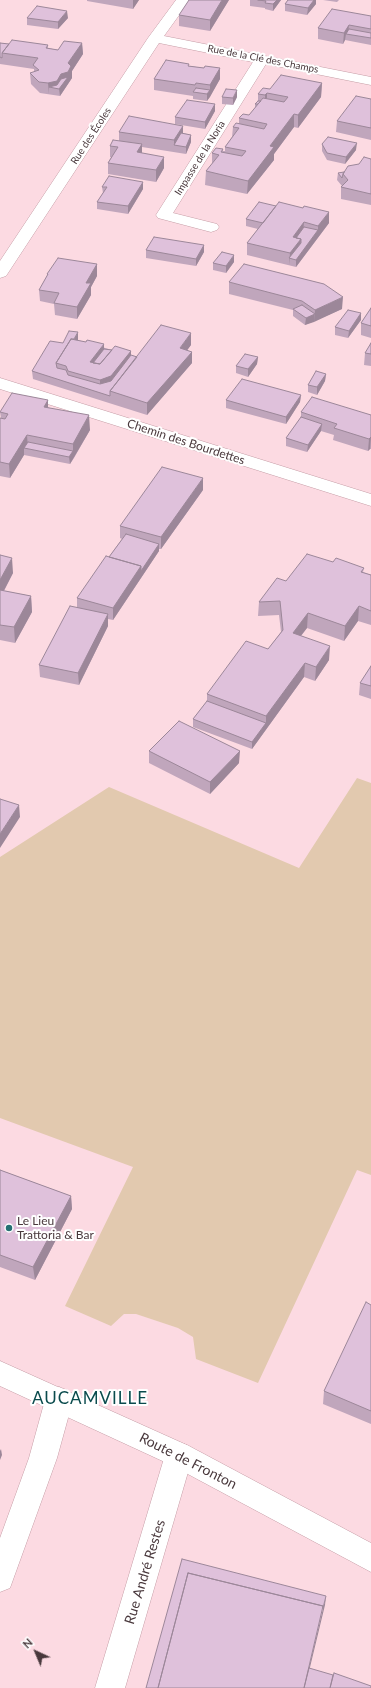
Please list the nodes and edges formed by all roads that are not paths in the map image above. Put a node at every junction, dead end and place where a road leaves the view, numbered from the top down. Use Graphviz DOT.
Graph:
graph roads {
  1 [pos="183,0"];
  2 [pos="155,38"];
  3 [pos="262,59"];
  4 [pos="371,81"];
  5 [pos="211,227"];
  6 [pos="0,273"];
  7 [pos="0,383"];
  8 [pos="371,500"];
  9 [pos="0,1373"];
  10 [pos="59,1400"];
  11 [pos="179,1455"];
  12 [pos="371,1558"];
  13 [pos="0,1578"];
  14 [pos="110,1688"];
  1 -- 2 [label="street, Rue des Écoles"];
  2 -- 3 [label="street, Rue de la Clé des Champs"];
  2 -- 6 [label="street, Rue des Écoles"];
  3 -- 4 [label="street, Rue de la Clé des Champs"];
  3 -- 5 [label="street, Impasse de la Noria"];
  7 -- 8 [label="street, Chemin des Bourdettes"];
  9 -- 10 [label="street, Route de Fronton"];
  10 -- 11 [label="street, Route de Fronton"];
  10 -- 13 [label="street"];
  11 -- 12 [label="street, Route de Fronton"];
  11 -- 14 [label="street, Rue André Restes"];
}
